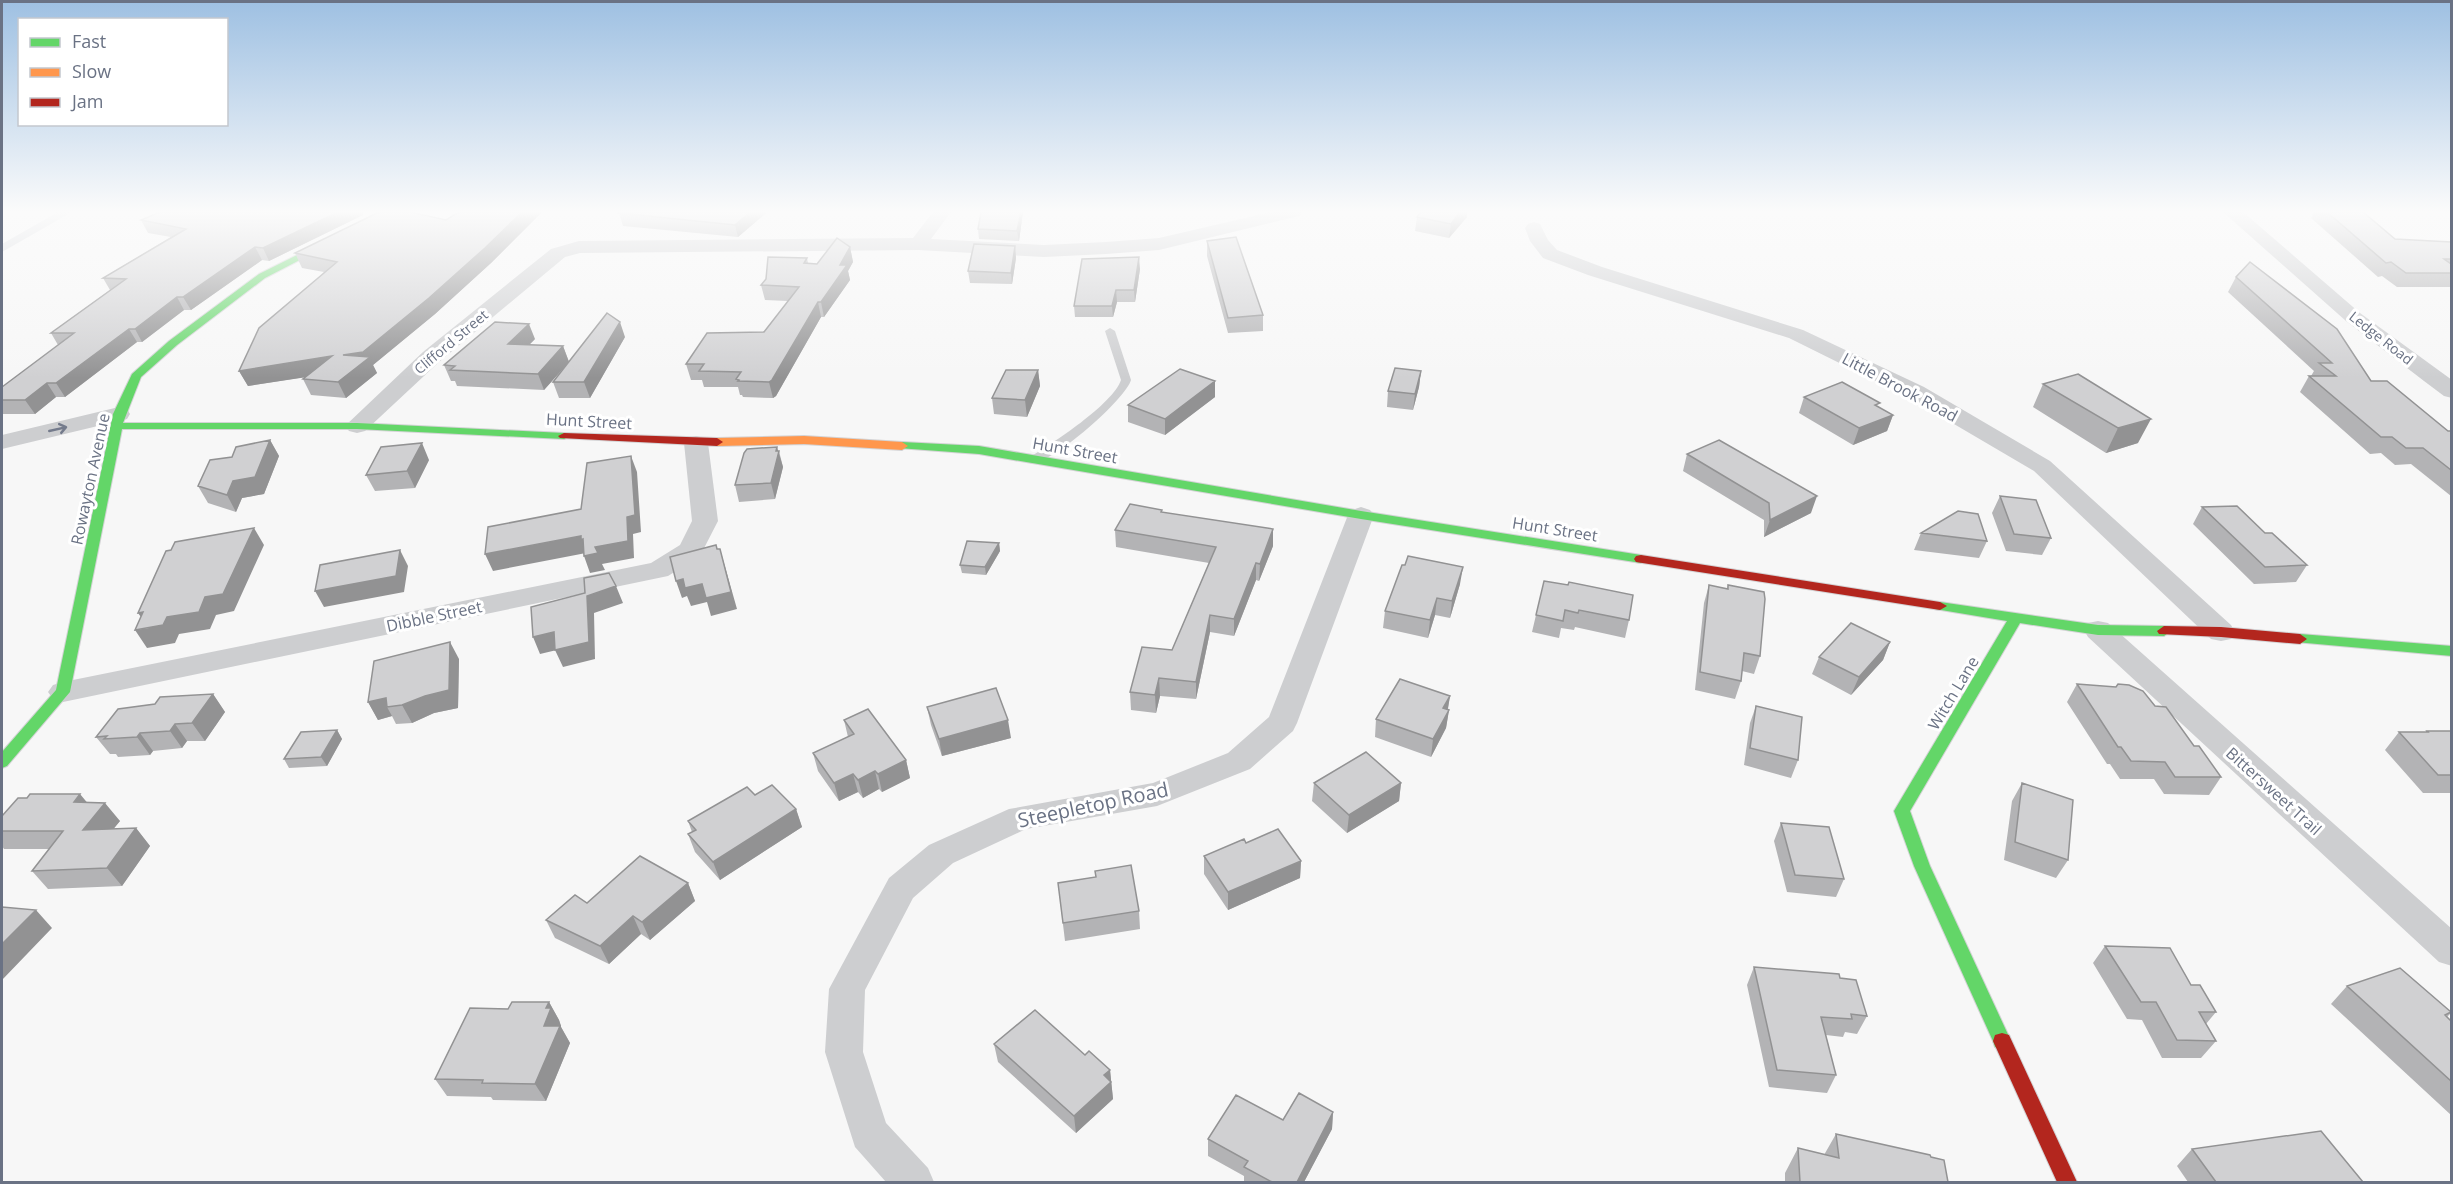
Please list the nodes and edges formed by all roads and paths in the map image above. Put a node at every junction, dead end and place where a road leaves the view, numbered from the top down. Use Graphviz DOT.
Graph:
graph roads {
  1 [pos="284,267"];
  2 [pos="540,267"];
  3 [pos="1585,267"];
  4 [pos="2294,267"];
  5 [pos="1110,331"];
  6 [pos="2451,391"];
  7 [pos="119,420"];
  8 [pos="357,426"];
  9 [pos="2,442"];
  10 [pos="696,443"];
  11 [pos="1034,460"];
  12 [pos="1361,515"];
  13 [pos="2016,618"];
  14 [pos="2098,630"];
  15 [pos="2221,632"];
  16 [pos="2451,651"];
  17 [pos="63,692"];
  18 [pos="2,762"];
  19 [pos="2451,951"];
  20 [pos="913,1182"];
  21 [pos="2067,1182"];
  1 -- 7 [label="street, Rowayton Avenue"];
  2 -- 8 [label="street, Clifford Street"];
  3 -- 15 [label="street, Little Brook Road"];
  4 -- 6 [label="street, Ledge Road"];
  5 -- 11 [label="lane"];
  7 -- 8 [label="street, Hunt Street"];
  9 -- 7 [label="street, one-way"];
  7 -- 17 [label="street, Rowayton Avenue"];
  8 -- 10 [label="street, Hunt Street"];
  10 -- 11 [label="street, Hunt Street"];
  10 -- 17 [label="street, Dibble Street"];
  11 -- 12 [label="street, Hunt Street"];
  12 -- 13 [label="street, Hunt Street"];
  12 -- 20 [label="street, Steepletop Road"];
  13 -- 14 [label="street"];
  13 -- 21 [label="street, Witch Lane"];
  14 -- 15 [label="street"];
  14 -- 19 [label="street, Bittersweet Trail"];
  15 -- 16 [label="street"];
  17 -- 18 [label="street, Rowayton Avenue"];
}
